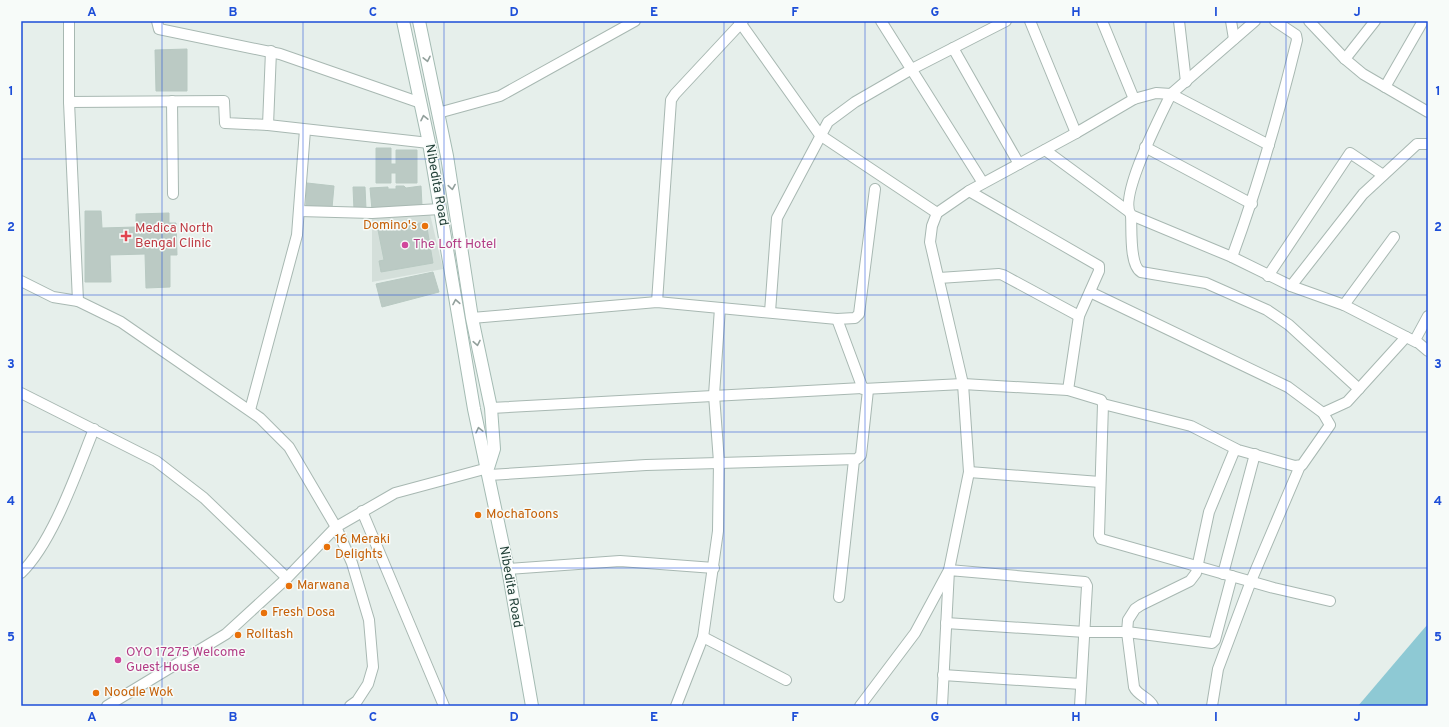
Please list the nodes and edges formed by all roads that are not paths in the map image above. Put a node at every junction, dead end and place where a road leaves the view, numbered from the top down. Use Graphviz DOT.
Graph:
graph roads {
  1 [pos="69,21"];
  2 [pos="157,21"];
  3 [pos="403,21"];
  4 [pos="419,21"];
  5 [pos="635,21"];
  6 [pos="882,21"];
  7 [pos="1006,21"];
  8 [pos="1030,21"];
  9 [pos="1102,21"];
  10 [pos="1179,21"];
  11 [pos="1230,21"];
  12 [pos="1255,21"];
  13 [pos="1275,21"];
  14 [pos="1309,21"];
  15 [pos="1375,21"];
  16 [pos="1423,21"];
  17 [pos="740,22"];
  18 [pos="1234,39"];
  19 [pos="953,48"];
  20 [pos="271,51"];
  21 [pos="1345,59"];
  22 [pos="912,69"];
  23 [pos="1186,82"];
  24 [pos="1385,87"];
  25 [pos="1171,94"];
  26 [pos="1134,99"];
  27 [pos="172,101"];
  28 [pos="69,102"];
  29 [pos="420,103"];
  30 [pos="1427,109"];
  31 [pos="438,113"];
  32 [pos="268,125"];
  33 [pos="305,130"];
  34 [pos="1076,133"];
  35 [pos="820,135"];
  36 [pos="429,143"];
  37 [pos="1428,144"];
  38 [pos="1270,145"];
  39 [pos="1145,147"];
  40 [pos="1045,150"];
  41 [pos="1019,164"];
  42 [pos="1383,176"];
  43 [pos="983,183"];
  44 [pos="875,189"];
  45 [pos="969,191"];
  46 [pos="173,194"];
  47 [pos="1252,204"];
  48 [pos="440,209"];
  49 [pos="299,211"];
  50 [pos="937,213"];
  51 [pos="1130,213"];
  52 [pos="1394,237"];
  53 [pos="1232,257"];
  54 [pos="1268,276"];
  55 [pos="939,278"];
  56 [pos="21,281"];
  57 [pos="1291,286"];
  58 [pos="1090,292"];
  59 [pos="78,301"];
  60 [pos="657,302"];
  61 [pos="1344,305"];
  62 [pos="720,308"];
  63 [pos="770,312"];
  64 [pos="1079,316"];
  65 [pos="1428,316"];
  66 [pos="472,318"];
  67 [pos="837,319"];
  68 [pos="1411,339"];
  69 [pos="1428,351"];
  70 [pos="963,384"];
  71 [pos="865,389"];
  72 [pos="1359,389"];
  73 [pos="1068,390"];
  74 [pos="21,393"];
  75 [pos="714,395"];
  76 [pos="1103,404"];
  77 [pos="490,408"];
  78 [pos="250,410"];
  79 [pos="1324,413"];
  80 [pos="94,429"];
  81 [pos="1235,449"];
  82 [pos="1256,454"];
  83 [pos="854,460"];
  84 [pos="718,462"];
  85 [pos="1300,466"];
  86 [pos="488,471"];
  87 [pos="969,472"];
  88 [pos="1100,482"];
  89 [pos="362,511"];
  90 [pos="336,527"];
  91 [pos="1198,567"];
  92 [pos="714,568"];
  93 [pos="508,569"];
  94 [pos="949,570"];
  95 [pos="21,573"];
  96 [pos="1227,575"];
  97 [pos="287,578"];
  98 [pos="1250,581"];
  99 [pos="839,597"];
  100 [pos="1330,601"];
  101 [pos="946,623"];
  102 [pos="1085,632"];
  103 [pos="1128,632"];
  104 [pos="703,637"];
  105 [pos="943,675"];
  106 [pos="786,680"];
  107 [pos="1081,684"];
  108 [pos="107,706"];
  109 [pos="350,706"];
  110 [pos="444,706"];
  111 [pos="532,706"];
  112 [pos="676,706"];
  113 [pos="860,706"];
  114 [pos="942,706"];
  115 [pos="1080,706"];
  116 [pos="1152,706"];
  117 [pos="1212,706"];
  1 -- 28 [label="street"];
  2 -- 20 [label="street"];
  3 -- 29 [label="street, Nibedita Road"];
  4 -- 31 [label="street, Nibedita Road, one-way"];
  5 -- 31 [label="street"];
  6 -- 22 [label="street"];
  7 -- 19 [label="street"];
  8 -- 34 [label="street"];
  9 -- 26 [label="street"];
  10 -- 23 [label="street"];
  11 -- 18 [label="street"];
  12 -- 18 [label="street"];
  13 -- 38 [label="street"];
  14 -- 21 [label="street"];
  15 -- 21 [label="street"];
  16 -- 24 [label="street"];
  17 -- 35 [label="street"];
  17 -- 60 [label="street"];
  18 -- 23 [label="street"];
  19 -- 22 [label="street"];
  19 -- 41 [label="street"];
  20 -- 29 [label="street"];
  20 -- 32 [label="street"];
  21 -- 24 [label="street"];
  22 -- 35 [label="street"];
  22 -- 43 [label="street"];
  23 -- 25 [label="street"];
  24 -- 30 [label="street"];
  25 -- 26 [label="street"];
  25 -- 38 [label="street"];
  25 -- 39 [label="street"];
  26 -- 34 [label="street"];
  27 -- 28 [label="street"];
  27 -- 32 [label="street"];
  27 -- 46 [label="street"];
  28 -- 59 [label="street"];
  36 -- 29 [label="street, Nibedita Road, one-way"];
  31 -- 66 [label="street, Nibedita Road, one-way"];
  32 -- 33 [label="street"];
  33 -- 36 [label="street"];
  33 -- 49 [label="street"];
  34 -- 40 [label="street"];
  35 -- 50 [label="street"];
  35 -- 63 [label="street"];
  36 -- 48 [label="street, Nibedita Road"];
  37 -- 42 [label="street"];
  38 -- 47 [label="street"];
  39 -- 47 [label="street"];
  39 -- 51 [label="street"];
  40 -- 41 [label="street"];
  40 -- 51 [label="street"];
  41 -- 43 [label="street"];
  42 -- 54 [label="street"];
  42 -- 57 [label="street"];
  43 -- 45 [label="street"];
  44 -- 67 [label="street"];
  45 -- 50 [label="street"];
  45 -- 58 [label="street"];
  47 -- 53 [label="street"];
  48 -- 49 [label="street"];
  86 -- 48 [label="street, Nibedita Road, one-way"];
  49 -- 78 [label="street"];
  50 -- 55 [label="street"];
  51 -- 53 [label="street"];
  51 -- 72 [label="street"];
  52 -- 61 [label="street"];
  53 -- 54 [label="street"];
  54 -- 57 [label="street"];
  55 -- 64 [label="street"];
  55 -- 70 [label="street"];
  56 -- 59 [label="street"];
  57 -- 61 [label="street"];
  58 -- 64 [label="street"];
  58 -- 79 [label="street"];
  59 -- 78 [label="street"];
  60 -- 62 [label="street"];
  60 -- 66 [label="street"];
  61 -- 68 [label="street"];
  62 -- 63 [label="street"];
  62 -- 75 [label="street"];
  63 -- 67 [label="street"];
  64 -- 73 [label="street"];
  65 -- 68 [label="street"];
  66 -- 77 [label="street, Nibedita Road, one-way"];
  67 -- 71 [label="street"];
  68 -- 69 [label="street"];
  68 -- 72 [label="street"];
  70 -- 71 [label="street"];
  70 -- 73 [label="street"];
  70 -- 87 [label="street"];
  71 -- 75 [label="street"];
  71 -- 83 [label="street"];
  72 -- 79 [label="street"];
  73 -- 76 [label="street"];
  74 -- 80 [label="street"];
  75 -- 77 [label="street"];
  75 -- 84 [label="street"];
  76 -- 81 [label="street"];
  76 -- 88 [label="street"];
  77 -- 86 [label="street, Nibedita Road"];
  78 -- 90 [label="street"];
  79 -- 85 [label="street"];
  80 -- 95 [label="street"];
  80 -- 97 [label="street"];
  81 -- 82 [label="street"];
  81 -- 91 [label="street"];
  82 -- 85 [label="street"];
  82 -- 96 [label="street"];
  83 -- 84 [label="street"];
  83 -- 99 [label="street"];
  84 -- 86 [label="street"];
  84 -- 92 [label="street"];
  85 -- 98 [label="street"];
  86 -- 89 [label="street"];
  86 -- 93 [label="street, Nibedita Road"];
  87 -- 88 [label="street"];
  87 -- 94 [label="street"];
  88 -- 91 [label="street"];
  89 -- 90 [label="street"];
  89 -- 110 [label="street"];
  90 -- 97 [label="street"];
  90 -- 109 [label="street"];
  91 -- 96 [label="street"];
  91 -- 103 [label="street"];
  92 -- 93 [label="street"];
  92 -- 104 [label="street"];
  93 -- 111 [label="street, Nibedita Road"];
  94 -- 101 [label="street"];
  94 -- 102 [label="street"];
  94 -- 113 [label="street"];
  96 -- 98 [label="street"];
  96 -- 103 [label="street"];
  97 -- 108 [label="street"];
  98 -- 100 [label="street"];
  98 -- 117 [label="street"];
  101 -- 102 [label="street"];
  101 -- 105 [label="street"];
  102 -- 103 [label="street"];
  102 -- 107 [label="street"];
  103 -- 116 [label="street"];
  104 -- 106 [label="street"];
  104 -- 112 [label="street"];
  105 -- 107 [label="street"];
  105 -- 114 [label="street"];
  107 -- 115 [label="street"];
}
